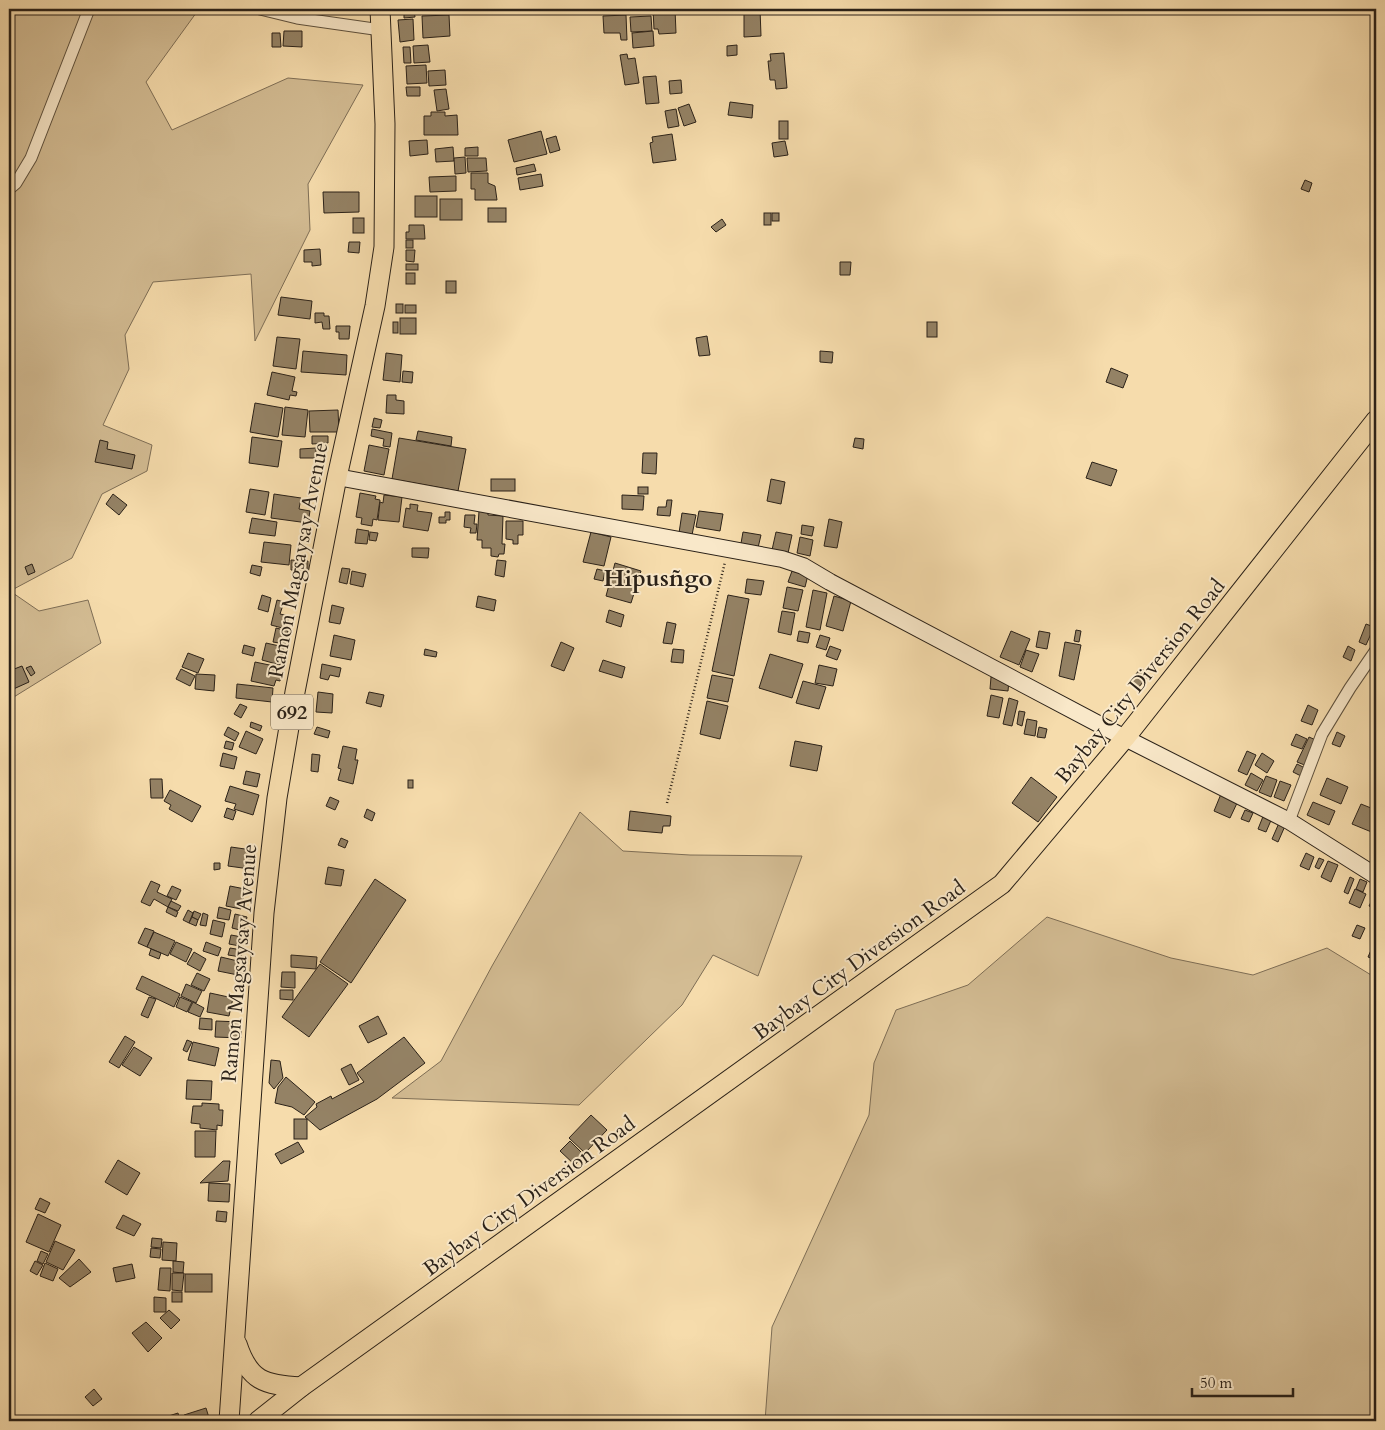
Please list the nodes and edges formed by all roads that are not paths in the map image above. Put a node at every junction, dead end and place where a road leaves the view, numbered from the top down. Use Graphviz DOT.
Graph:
graph roads {
  1 [pos="89,9"];
  2 [pos="260,9"];
  3 [pos="380,9"];
  4 [pos="381,30"];
  5 [pos="9,189"];
  6 [pos="1376,420"];
  7 [pos="337,477"];
  8 [pos="1376,650"];
  9 [pos="1125,738"];
  10 [pos="1289,821"];
  11 [pos="1376,876"];
  12 [pos="235,1338"];
  13 [pos="301,1387"];
  14 [pos="230,1421"];
  15 [pos="258,1421"];
  1 -- 5 [label="street"];
  2 -- 4 [label="street"];
  3 -- 4 [label="main road, Ramon Magsaysay Avenue / 692"];
  4 -- 7 [label="main road, Ramon Magsaysay Avenue / 692"];
  6 -- 9 [label="main road, Baybay City Diversion Road"];
  7 -- 9 [label="street"];
  7 -- 12 [label="main road, Ramon Magsaysay Avenue / 692"];
  8 -- 10 [label="street"];
  9 -- 10 [label="street"];
  9 -- 13 [label="main road, Baybay City Diversion Road"];
  10 -- 11 [label="street"];
  12 -- 13 [label="main road"];
  12 -- 14 [label="main road, Ramon Magsaysay Avenue / 692"];
  13 -- 15 [label="main road, Baybay City Diversion Road"];
}
